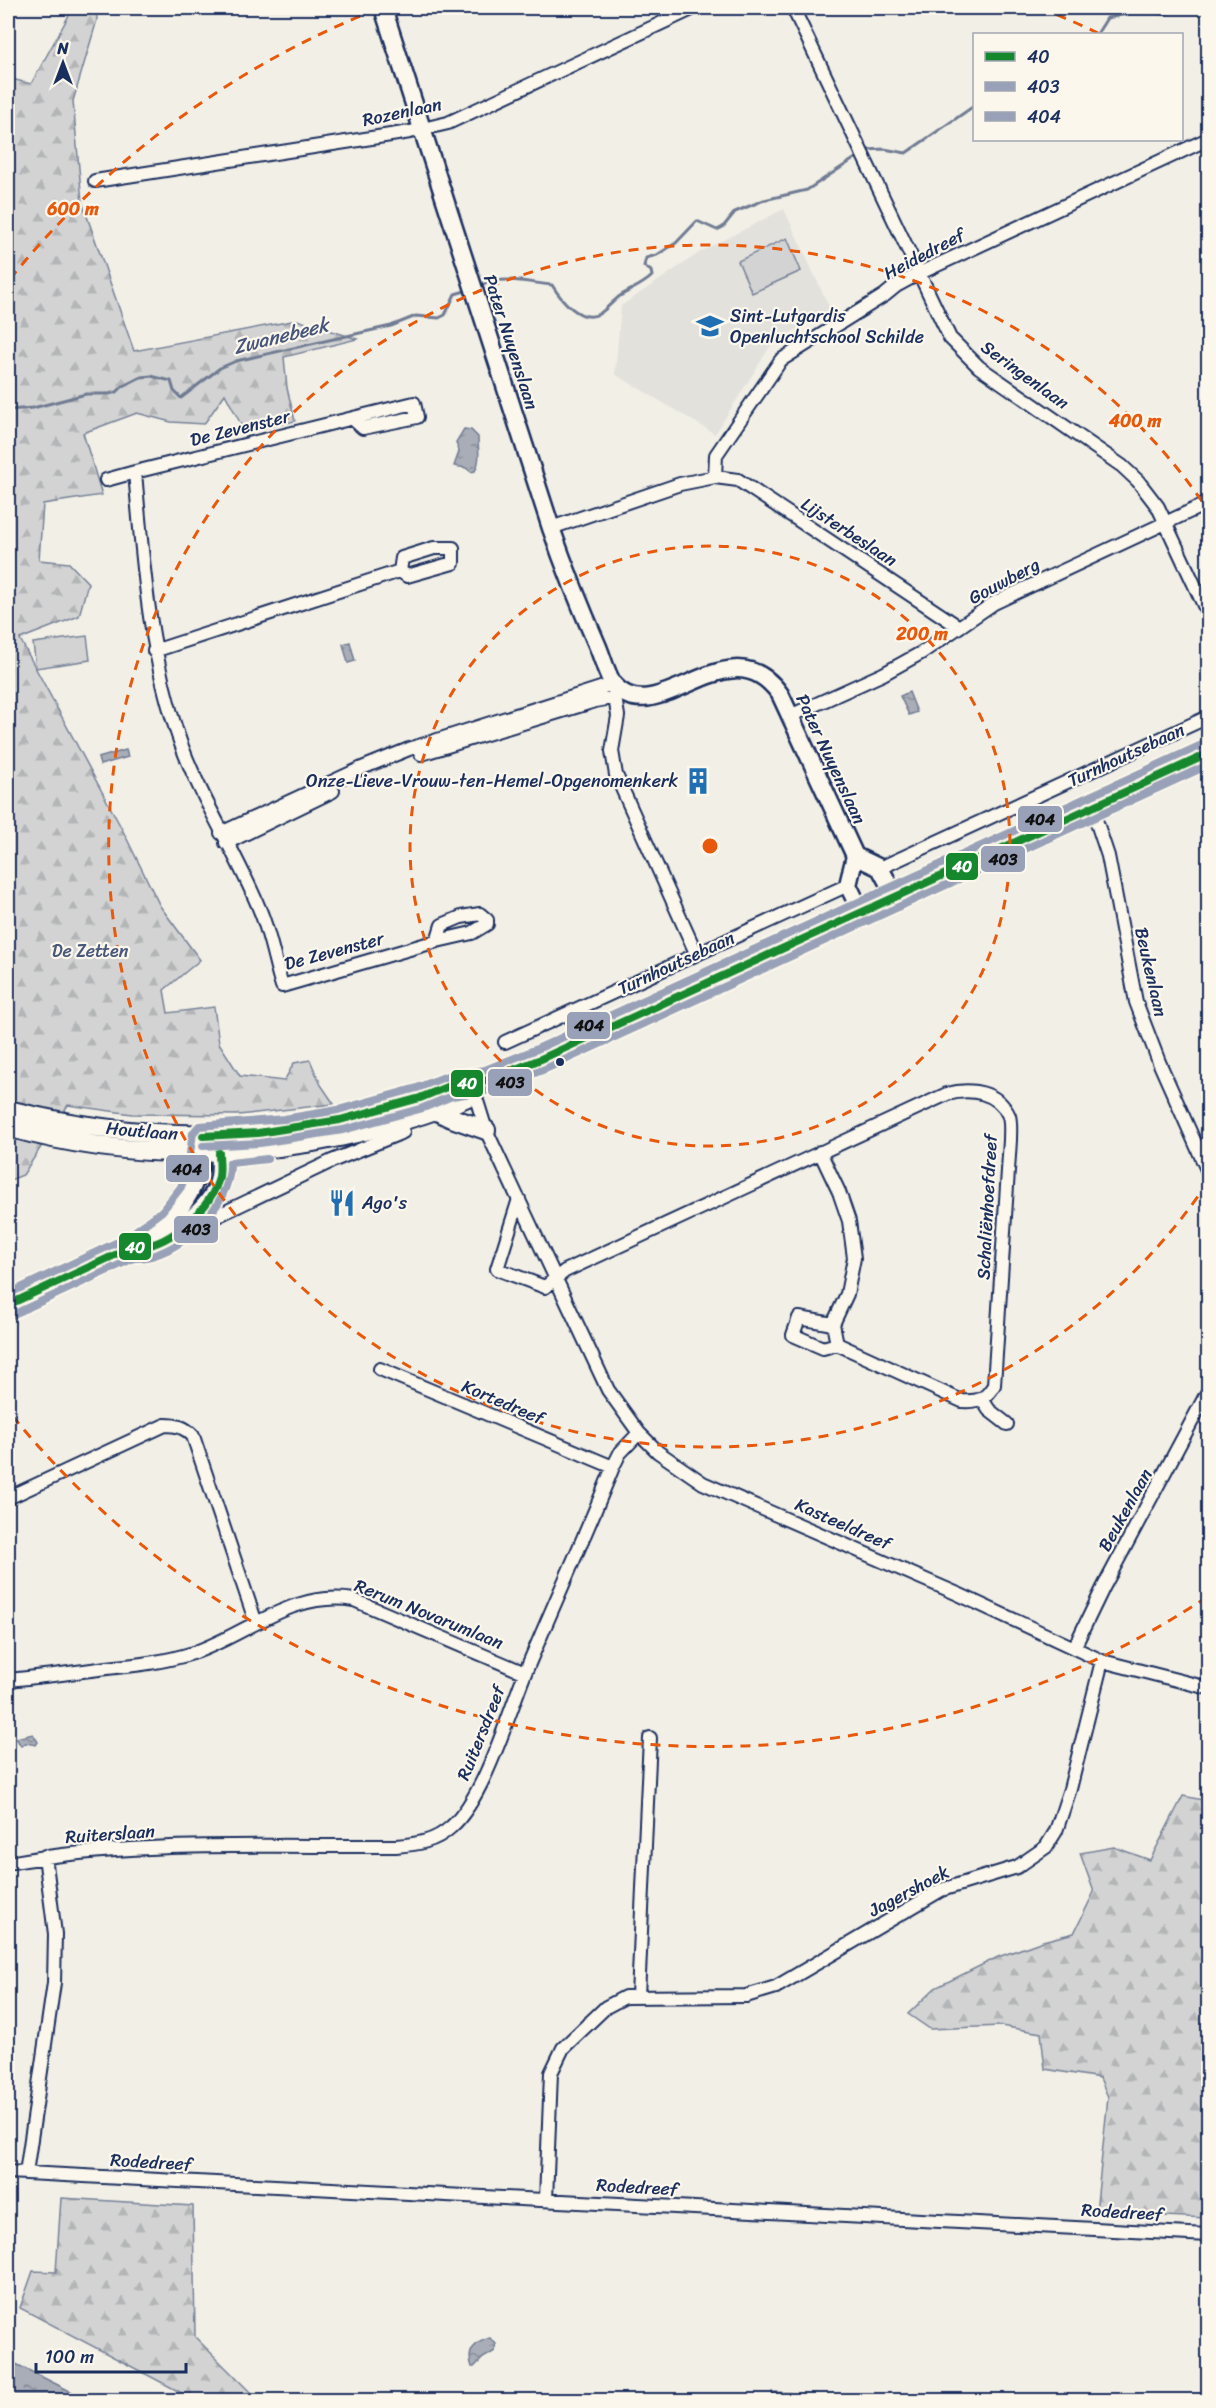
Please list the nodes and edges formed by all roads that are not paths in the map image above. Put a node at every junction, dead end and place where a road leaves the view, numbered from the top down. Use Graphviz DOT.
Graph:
graph roads {
  1 [pos="383,8"];
  2 [pos="694,8"];
  3 [pos="793,8"];
  4 [pos="422,130"];
  5 [pos="1209,140"];
  6 [pos="95,181"];
  7 [pos="920,273"];
  8 [pos="353,419"];
  9 [pos="135,472"];
  10 [pos="715,477"];
  11 [pos="106,480"];
  12 [pos="1209,503"];
  13 [pos="1165,522"];
  14 [pos="551,528"];
  15 [pos="400,571"];
  16 [pos="1209,614"];
  17 [pos="959,627"];
  18 [pos="154,651"];
  19 [pos="615,691"];
  20 [pos="790,716"];
  21 [pos="1209,717"];
  22 [pos="1209,754"];
  23 [pos="1092,808"];
  24 [pos="224,838"];
  25 [pos="855,856"];
  26 [pos="880,868"];
  27 [pos="848,885"];
  28 [pos="895,896"];
  29 [pos="861,912"];
  30 [pos="437,941"];
  31 [pos="696,954"];
  32 [pos="505,1042"];
  33 [pos="480,1082"];
  34 [pos="8,1110"];
  35 [pos="437,1111"];
  36 [pos="8,1127"];
  37 [pos="486,1130"];
  38 [pos="403,1132"];
  39 [pos="211,1144"];
  40 [pos="820,1152"];
  41 [pos="1209,1172"];
  42 [pos="188,1197"];
  43 [pos="519,1199"];
  44 [pos="202,1206"];
  45 [pos="132,1247"];
  46 [pos="555,1279"];
  47 [pos="8,1305"];
  48 [pos="833,1324"];
  49 [pos="837,1344"];
  50 [pos="380,1369"];
  51 [pos="1209,1390"];
  52 [pos="982,1399"];
  53 [pos="1007,1424"];
  54 [pos="639,1433"];
  55 [pos="613,1467"];
  56 [pos="8,1498"];
  57 [pos="256,1623"];
  58 [pos="1074,1648"];
  59 [pos="1102,1661"];
  60 [pos="525,1673"];
  61 [pos="8,1680"];
  62 [pos="1209,1688"];
  63 [pos="650,1738"];
  64 [pos="216,1847"];
  65 [pos="45,1856"];
  66 [pos="8,1863"];
  67 [pos="638,1996"];
  68 [pos="8,2172"];
  69 [pos="26,2173"];
  70 [pos="546,2200"];
  71 [pos="1209,2235"];
  1 -- 4 [label="street, Pater Nuyenslaan"];
  2 -- 4 [label="street, Rozenlaan"];
  3 -- 7 [label="street, Seringenlaan"];
  4 -- 6 [label="street, Rozenlaan"];
  4 -- 14 [label="street, Pater Nuyenslaan"];
  5 -- 7 [label="street, Heidedreef"];
  7 -- 10 [label="street, Heidedreef"];
  7 -- 13 [label="street, Seringenlaan"];
  8 -- 9 [label="street, De Zevenster"];
  9 -- 11 [label="street, De Zevenster"];
  9 -- 18 [label="street, De Zevenster"];
  10 -- 14 [label="street"];
  10 -- 17 [label="street, Lijsterbeslaan"];
  12 -- 13 [label="street, Gouwberg"];
  13 -- 16 [label="street, Seringenlaan"];
  13 -- 17 [label="street, Gouwberg"];
  14 -- 19 [label="street, Pater Nuyenslaan"];
  15 -- 18 [label="street"];
  17 -- 20 [label="street, Gouwberg"];
  18 -- 24 [label="street, De Zevenster"];
  19 -- 20 [label="street, Pater Nuyenslaan"];
  19 -- 24 [label="street"];
  19 -- 31 [label="street, Pater Nuyenslaan"];
  20 -- 25 [label="street, Pater Nuyenslaan"];
  21 -- 26 [label="street, Turnhoutsebaan"];
  22 -- 23 [label="main road, Turnhoutsebaan"];
  23 -- 28 [label="main road, Turnhoutsebaan"];
  23 -- 41 [label="street, Beukenlaan"];
  24 -- 30 [label="street, De Zevenster"];
  25 -- 26 [label="street"];
  25 -- 27 [label="street"];
  26 -- 28 [label="street"];
  27 -- 29 [label="street"];
  27 -- 31 [label="street, Turnhoutsebaan"];
  28 -- 29 [label="main road, Turnhoutsebaan"];
  29 -- 33 [label="main road, Turnhoutsebaan"];
  31 -- 32 [label="street, Turnhoutsebaan"];
  33 -- 35 [label="main road, Houtlaan"];
  33 -- 37 [label="street, Kasteeldreef"];
  33 -- 39 [label="main road, Houtlaan"];
  34 -- 39 [label="main road, Houtlaan"];
  35 -- 37 [label="main road"];
  35 -- 39 [label="main road, Houtlaan"];
  36 -- 39 [label="main road, Houtlaan"];
  37 -- 43 [label="street, Kasteeldreef"];
  38 -- 44 [label="street"];
  39 -- 42 [label="street"];
  39 -- 44 [label="street"];
  40 -- 46 [label="street, Schaliënhoefdreef"];
  40 -- 48 [label="street"];
  40 -- 52 [label="street, Schaliënhoefdreef"];
  42 -- 44 [label="street"];
  42 -- 45 [label="street"];
  43 -- 46 [label="street, Kasteeldreef"];
  43 -- 46 [label="street"];
  44 -- 45 [label="street"];
  45 -- 47 [label="street"];
  46 -- 54 [label="street, Kasteeldreef"];
  48 -- 49 [label="street"];
  48 -- 49 [label="street"];
  49 -- 52 [label="street"];
  50 -- 55 [label="street, Kortedreef"];
  51 -- 58 [label="street, Beukenlaan"];
  52 -- 53 [label="street"];
  54 -- 55 [label="street, Ruitersdreef"];
  54 -- 58 [label="street, Kasteeldreef"];
  55 -- 60 [label="street, Ruitersdreef"];
  56 -- 57 [label="street"];
  57 -- 60 [label="street, Rerum Novarumlaan"];
  57 -- 61 [label="street, Rerum Novarumlaan"];
  58 -- 59 [label="street, Kasteeldreef"];
  59 -- 62 [label="street, Kasteeldreef"];
  59 -- 67 [label="street, Jagershoek"];
  60 -- 64 [label="street, Ruitersdreef"];
  63 -- 67 [label="street"];
  64 -- 65 [label="street, Ruiterslaan"];
  65 -- 66 [label="street, Ruiterslaan"];
  65 -- 69 [label="street"];
  67 -- 70 [label="street, Jagershoek"];
  68 -- 69 [label="street, Rodedreef"];
  69 -- 70 [label="street, Rodedreef"];
  70 -- 71 [label="street, Rodedreef"];
}
